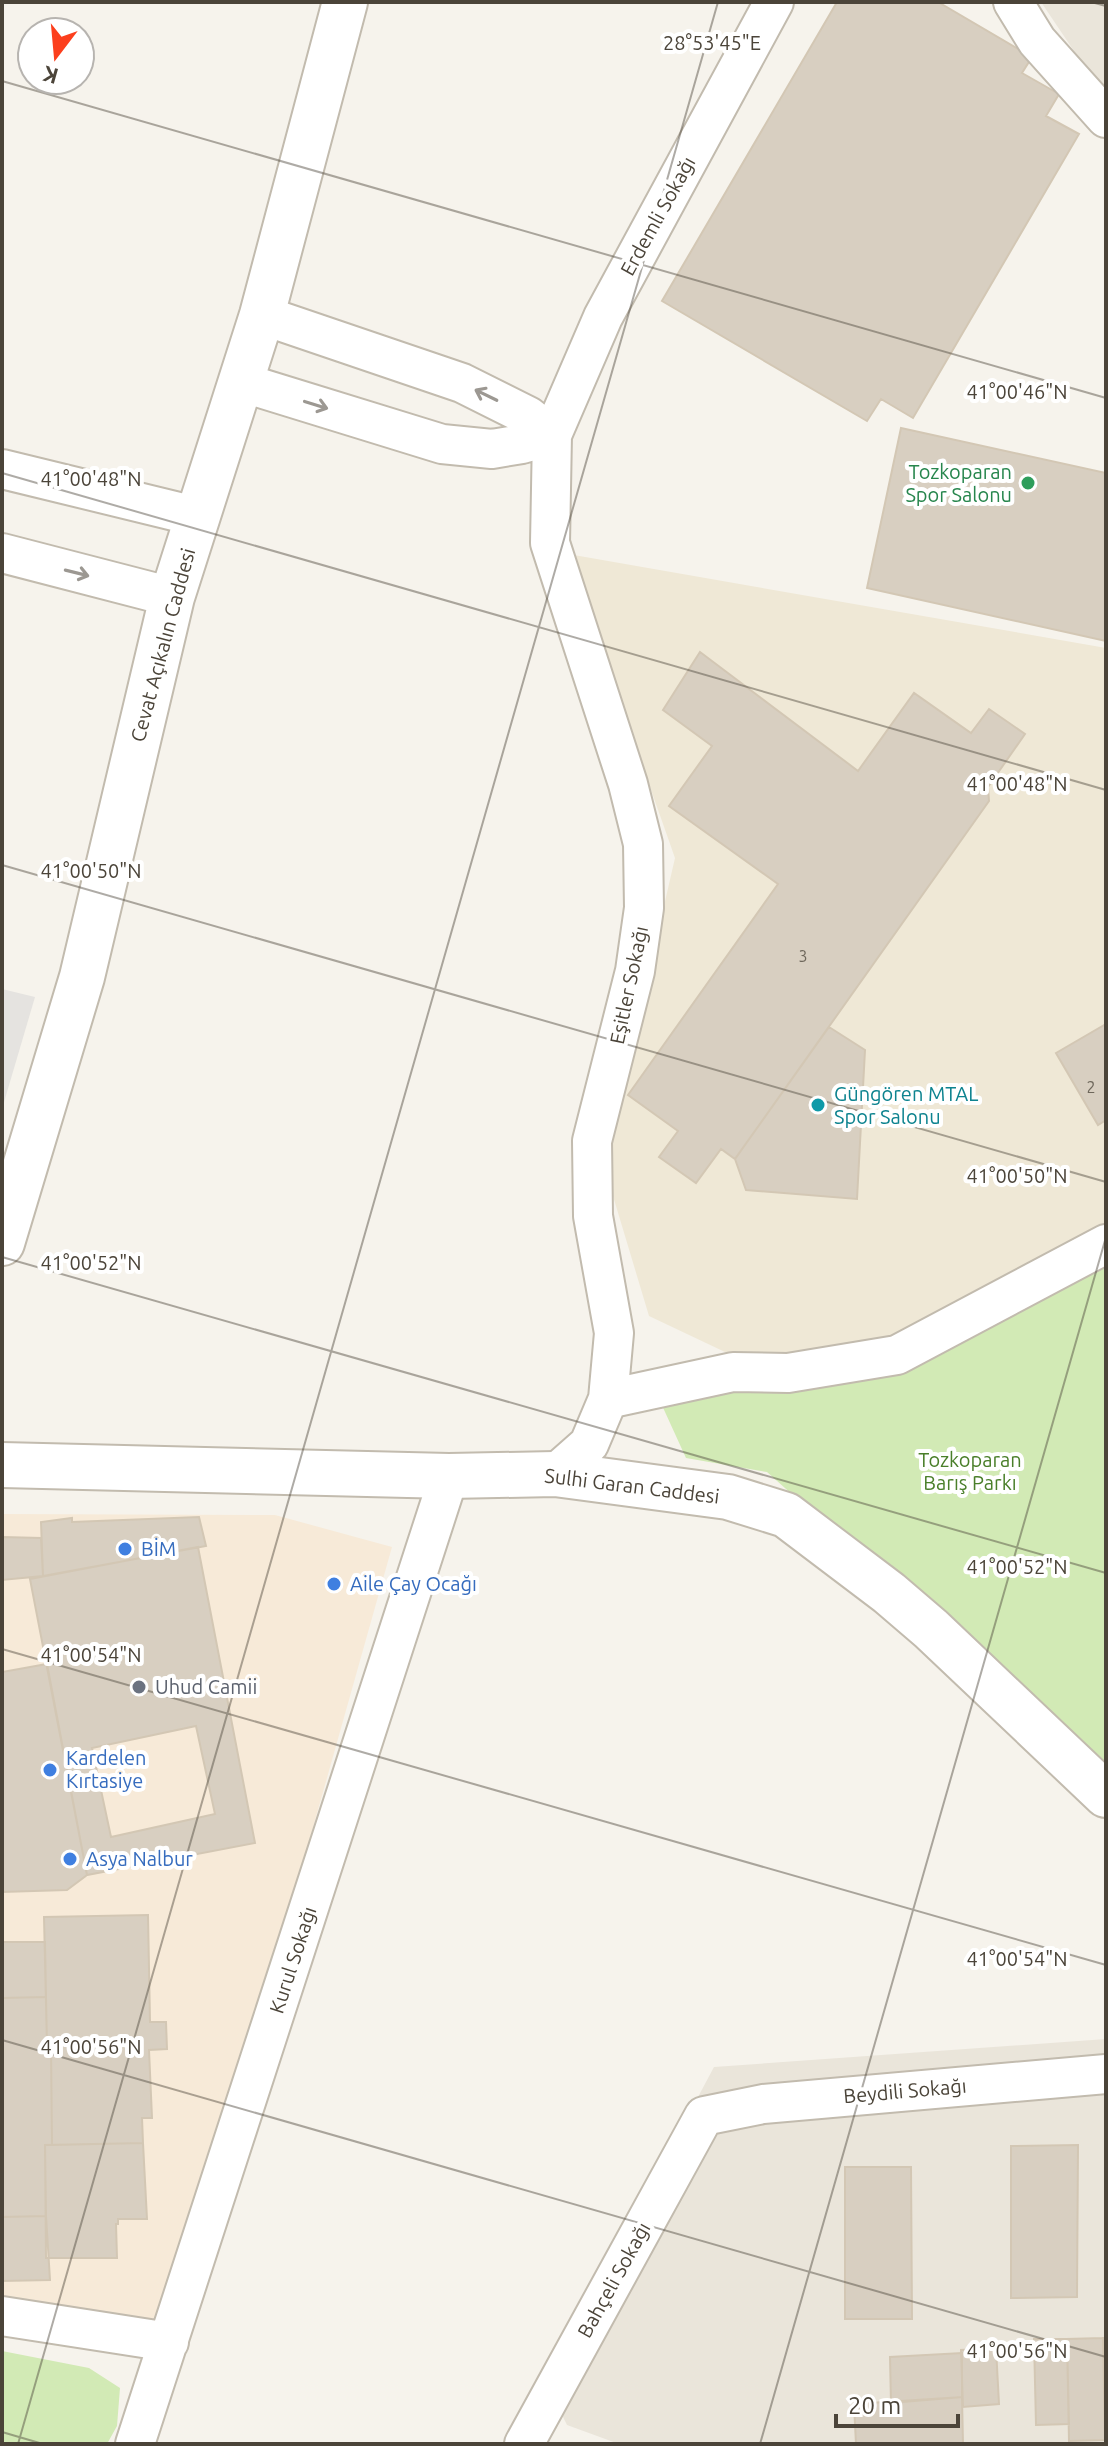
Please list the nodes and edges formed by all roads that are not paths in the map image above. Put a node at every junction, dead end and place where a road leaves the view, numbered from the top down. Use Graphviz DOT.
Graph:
graph roads {
  1 [pos="345,2"];
  2 [pos="774,2"];
  3 [pos="1013,2"];
  4 [pos="1106,118"];
  5 [pos="262,315"];
  6 [pos="241,382"];
  7 [pos="552,435"];
  8 [pos="2,469"];
  9 [pos="199,517"];
  10 [pos="2,553"];
  11 [pos="172,597"];
  12 [pos="2,1243"];
  13 [pos="1106,1244"];
  14 [pos="608,1399"];
  15 [pos="2,1465"];
  16 [pos="555,1474"];
  17 [pos="449,1476"];
  18 [pos="1106,1795"];
  19 [pos="1106,2074"];
  20 [pos="704,2116"];
  21 [pos="2,2316"];
  22 [pos="169,2342"];
  23 [pos="135,2444"];
  24 [pos="524,2444"];
  1 -- 5 [label="street, Cevat Açıkalın Caddesi"];
  2 -- 7 [label="street, Erdemli Sokağı"];
  3 -- 4 [label="street"];
  5 -- 6 [label="street, Cevat Açıkalın Caddesi"];
  7 -- 5 [label="street, one-way"];
  6 -- 7 [label="street, one-way"];
  6 -- 9 [label="street, Cevat Açıkalın Caddesi"];
  7 -- 14 [label="street, Eşitler Sokağı"];
  8 -- 9 [label="street"];
  9 -- 11 [label="street, Cevat Açıkalın Caddesi"];
  10 -- 11 [label="street, one-way"];
  11 -- 12 [label="street, Cevat Açıkalın Caddesi"];
  13 -- 14 [label="street"];
  14 -- 16 [label="street, Eşitler Sokağı"];
  15 -- 17 [label="street, Sulhi Garan Caddesi"];
  16 -- 17 [label="street, Sulhi Garan Caddesi"];
  16 -- 18 [label="street, Sulhi Garan Caddesi"];
  17 -- 22 [label="street, Kurul Sokağı"];
  19 -- 20 [label="street, Beydili Sokağı"];
  20 -- 24 [label="street, Bahçeli Sokağı"];
  21 -- 22 [label="street"];
  22 -- 23 [label="street, Kurul Sokağı"];
}
